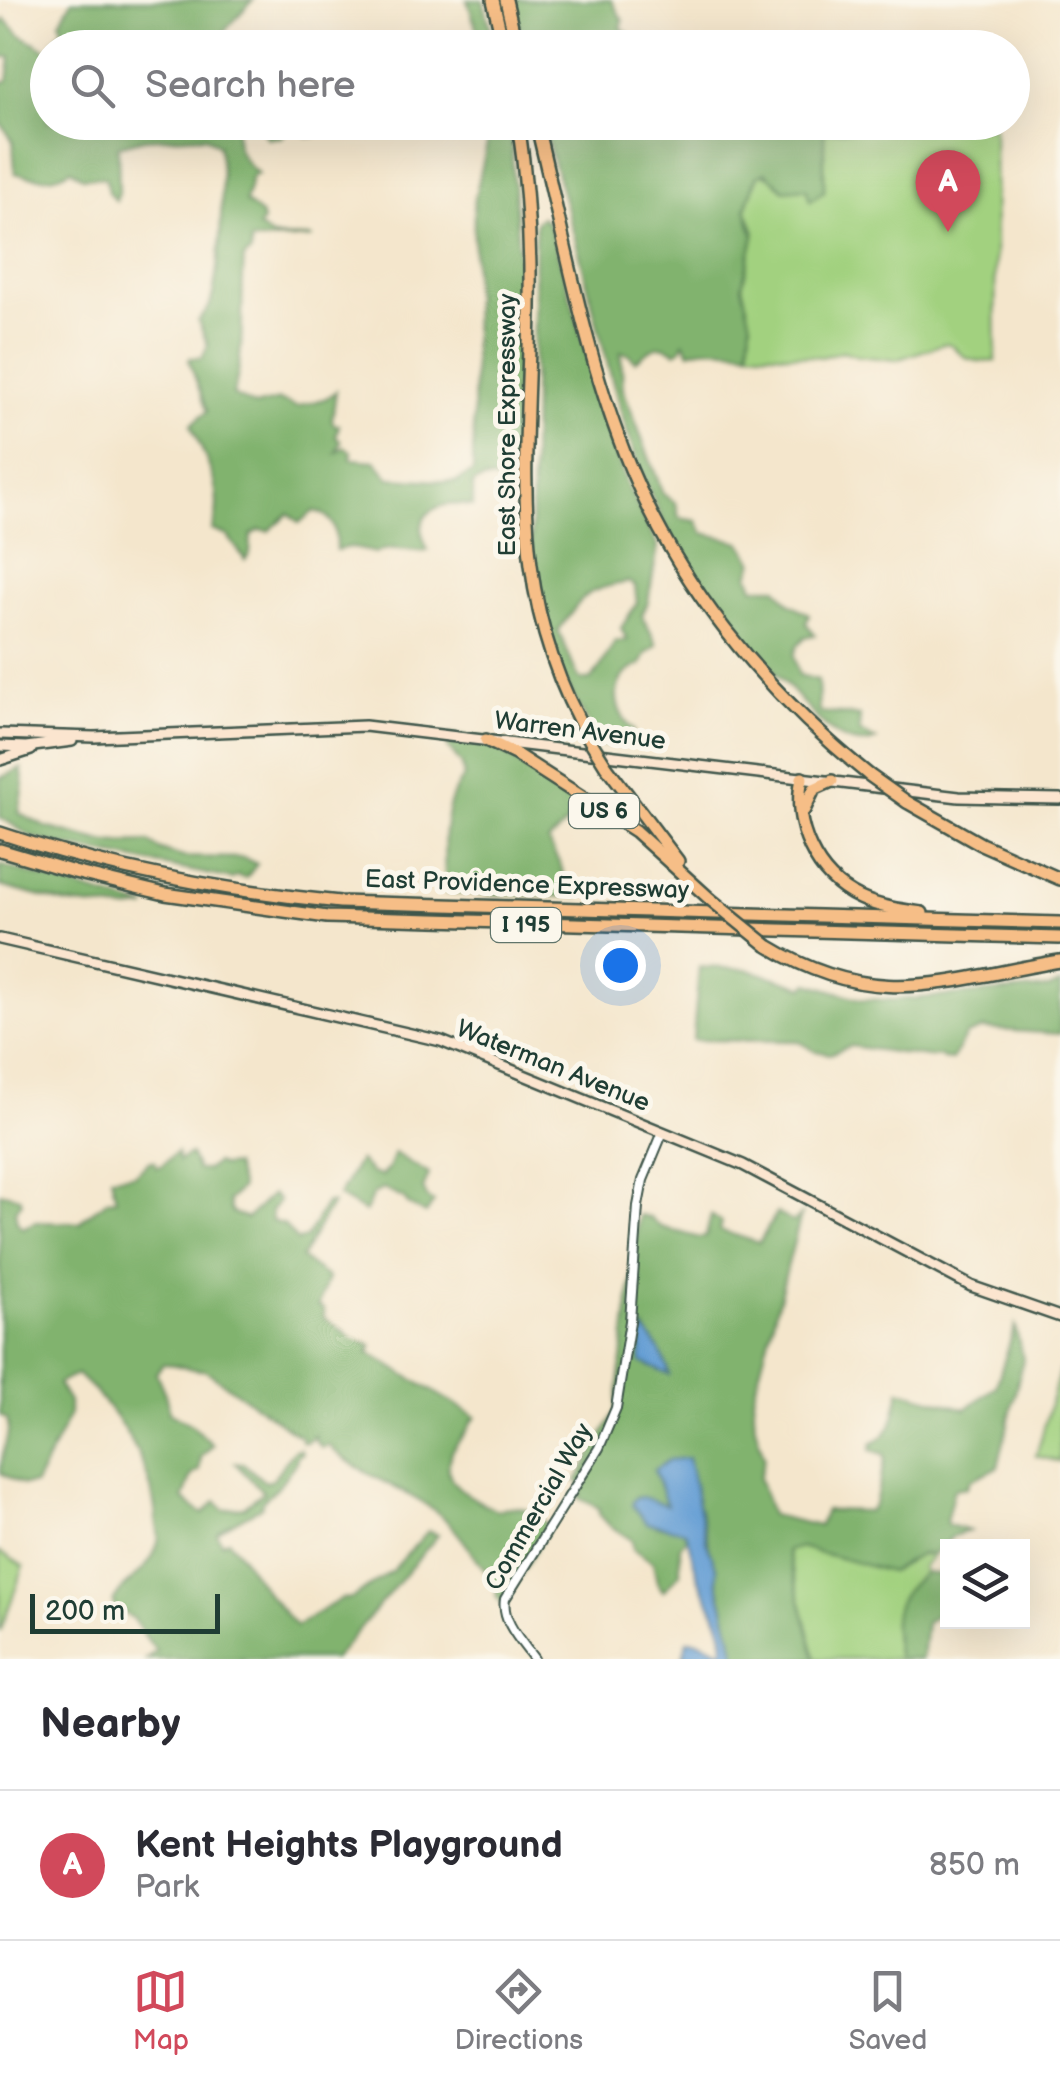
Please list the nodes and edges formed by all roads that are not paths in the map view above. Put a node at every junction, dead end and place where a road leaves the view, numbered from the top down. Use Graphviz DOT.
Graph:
graph roads {
  1 [pos="493,0"];
  2 [pos="506,0"];
  3 [pos="500,30"];
  4 [pos="513,30"];
  5 [pos="520,140"];
  6 [pos="540,140"];
  7 [pos="0,734"];
  8 [pos="94,737"];
  9 [pos="486,740"];
  10 [pos="63,742"];
  11 [pos="0,746"];
  12 [pos="0,760"];
  13 [pos="802,778"];
  14 [pos="832,782"];
  15 [pos="1060,799"];
  16 [pos="802,824"];
  17 [pos="0,833"];
  18 [pos="0,850"];
  19 [pos="1060,879"];
  20 [pos="710,899"];
  21 [pos="970,920"];
  22 [pos="1060,923"];
  23 [pos="0,938"];
  24 [pos="1060,938"];
  25 [pos="1060,962"];
  26 [pos="662,1132"];
  27 [pos="1060,1316"];
  28 [pos="534,1659"];
  1 -- 3 [label="highway"];
  2 -- 4 [label="highway"];
  5 -- 20 [label="highway, East Shore Expressway, bridge"];
  6 -- 19 [label="highway, bridge"];
  7 -- 8 [label="main road, Warren Avenue / US 6"];
  8 -- 9 [label="main road, Warren Avenue / US 6"];
  8 -- 10 [label="main road, Warren Avenue / US 6"];
  9 -- 13 [label="main road, Warren Avenue / US 6"];
  9 -- 20 [label="highway, US 6"];
  10 -- 11 [label="main road, Warren Avenue / US 6"];
  10 -- 12 [label="main road"];
  13 -- 14 [label="main road, Warren Avenue"];
  13 -- 16 [label="highway"];
  14 -- 15 [label="main road, Warren Avenue"];
  14 -- 16 [label="highway"];
  16 -- 21 [label="highway"];
  17 -- 21 [label="highway, East Providence Expressway / I 195"];
  18 -- 24 [label="highway, East Providence Expressway / I 195"];
  20 -- 25 [label="highway, East Shore Expressway / US 6, bridge"];
  21 -- 22 [label="highway, East Providence Expressway / I 195"];
  23 -- 26 [label="main road, Waterman Avenue"];
  26 -- 27 [label="main road, Waterman Avenue"];
  26 -- 28 [label="street, Commercial Way"];
}
